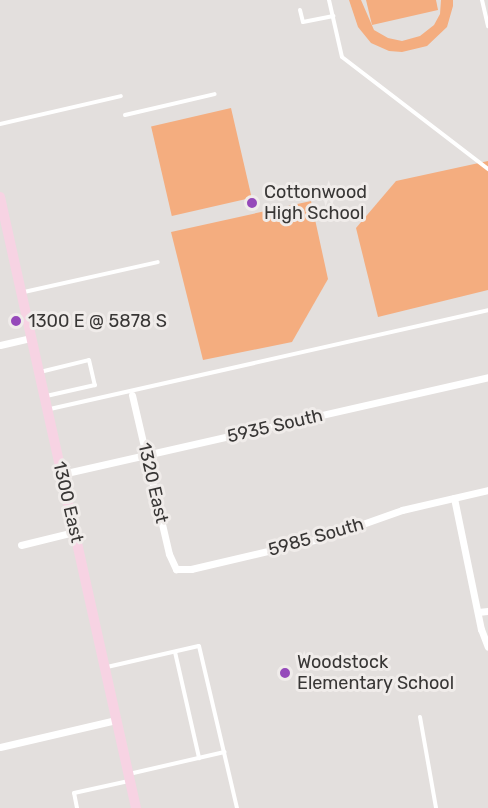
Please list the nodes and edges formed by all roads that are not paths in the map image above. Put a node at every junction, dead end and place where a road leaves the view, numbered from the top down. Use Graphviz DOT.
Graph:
graph roads {
  1 [pos="329,0"];
  2 [pos="482,0"];
  3 [pos="300,10"];
  4 [pos="333,16"];
  5 [pos="488,26"];
  6 [pos="215,94"];
  7 [pos="121,96"];
  8 [pos="125,114"];
  9 [pos="0,124"];
  10 [pos="488,169"];
  11 [pos="0,196"];
  12 [pos="158,262"];
  13 [pos="21,293"];
  14 [pos="488,310"];
  15 [pos="63,315"];
  16 [pos="28,323"];
  17 [pos="31,338"];
  18 [pos="0,345"];
  19 [pos="39,372"];
  20 [pos="488,377"];
  21 [pos="132,395"];
  22 [pos="44,397"];
  23 [pos="47,410"];
  24 [pos="146,454"];
  25 [pos="62,474"];
  26 [pos="488,490"];
  27 [pos="454,498"];
  28 [pos="74,532"];
  29 [pos="21,545"];
  30 [pos="176,569"];
  31 [pos="488,610"];
  32 [pos="478,612"];
  33 [pos="488,646"];
  34 [pos="175,652"];
  35 [pos="105,668"];
  36 [pos="420,717"];
  37 [pos="116,720"];
  38 [pos="0,747"];
  39 [pos="224,752"];
  40 [pos="199,758"];
  41 [pos="129,777"];
  42 [pos="77,808"];
  43 [pos="136,808"];
  44 [pos="237,808"];
  45 [pos="436,808"];
  1 -- 4 [label="lane"];
  2 -- 5 [label="lane"];
  3 -- 4 [label="lane"];
  4 -- 10 [label="lane"];
  6 -- 8 [label="lane"];
  7 -- 9 [label="lane"];
  11 -- 13 [label="main road, 1300 East"];
  12 -- 13 [label="lane"];
  13 -- 16 [label="main road, 1300 East"];
  14 -- 23 [label="lane"];
  15 -- 16 [label="lane"];
  16 -- 17 [label="main road, 1300 East"];
  17 -- 18 [label="street"];
  17 -- 19 [label="main road, 1300 East"];
  19 -- 22 [label="main road, 1300 East"];
  19 -- 22 [label="lane"];
  20 -- 24 [label="street, 5935 South"];
  21 -- 24 [label="street, 1320 East"];
  22 -- 23 [label="main road, 1300 East"];
  23 -- 25 [label="main road, 1300 East"];
  24 -- 25 [label="street, 5935 South"];
  24 -- 30 [label="street, 1320 East"];
  25 -- 28 [label="main road, 1300 East"];
  26 -- 27 [label="street, 5985 South"];
  27 -- 30 [label="street, 5985 South"];
  27 -- 32 [label="street"];
  28 -- 29 [label="street"];
  28 -- 35 [label="main road, 1300 East"];
  31 -- 32 [label="street"];
  32 -- 33 [label="street"];
  34 -- 35 [label="lane"];
  34 -- 39 [label="lane"];
  34 -- 40 [label="lane"];
  35 -- 37 [label="main road, 1300 East"];
  36 -- 45 [label="lane"];
  37 -- 38 [label="street"];
  37 -- 41 [label="main road, 1300 East"];
  39 -- 40 [label="lane"];
  39 -- 44 [label="lane"];
  40 -- 41 [label="lane"];
  41 -- 42 [label="lane"];
  41 -- 43 [label="main road, 1300 East"];
}
